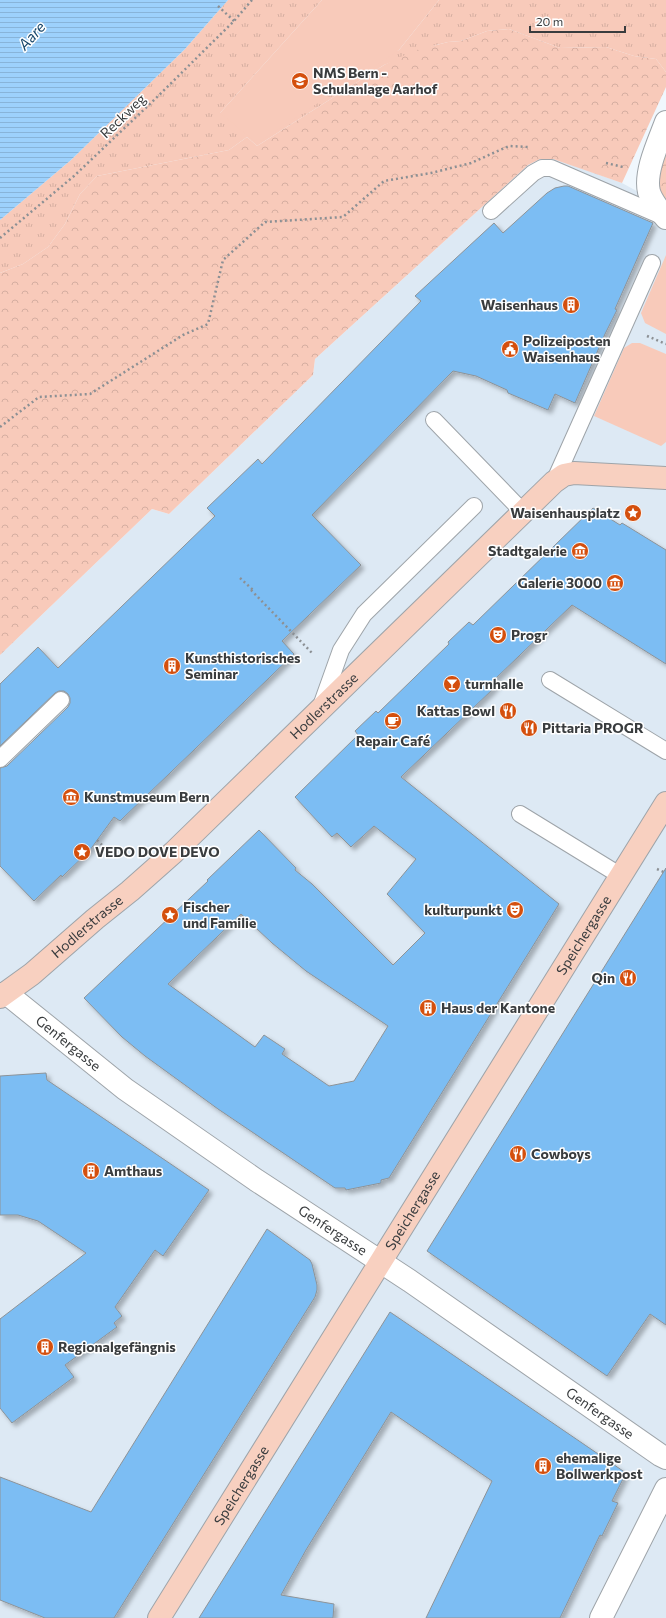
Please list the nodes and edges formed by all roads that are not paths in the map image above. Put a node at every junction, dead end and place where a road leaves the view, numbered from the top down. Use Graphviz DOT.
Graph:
graph roads {
  1 [pos="666,122"];
  2 [pos="491,211"];
  3 [pos="666,218"];
  4 [pos="652,263"];
  5 [pos="434,420"];
  6 [pos="666,478"];
  7 [pos="554,482"];
  8 [pos="474,506"];
  9 [pos="523,512"];
  10 [pos="550,680"];
  11 [pos="61,700"];
  12 [pos="318,712"];
  13 [pos="666,751"];
  14 [pos="0,759"];
  15 [pos="666,803"];
  16 [pos="520,814"];
  17 [pos="621,876"];
  18 [pos="2,992"];
  19 [pos="380,1261"];
  20 [pos="666,1458"];
  21 [pos="666,1489"];
  22 [pos="159,1618"];
  23 [pos="601,1618"];
  1 -- 3 [label="street"];
  2 -- 3 [label="lane"];
  4 -- 7 [label="lane"];
  5 -- 9 [label="lane"];
  6 -- 7 [label="street, Hodlerstrasse"];
  7 -- 9 [label="street, Hodlerstrasse"];
  8 -- 12 [label="lane"];
  9 -- 12 [label="street, Hodlerstrasse"];
  10 -- 13 [label="lane"];
  11 -- 14 [label="lane"];
  12 -- 18 [label="street, Hodlerstrasse"];
  15 -- 17 [label="street, Speichergasse"];
  16 -- 17 [label="lane"];
  17 -- 19 [label="street, Speichergasse"];
  18 -- 19 [label="street, Genfergasse"];
  19 -- 20 [label="street, Genfergasse"];
  19 -- 22 [label="street, Speichergasse"];
  21 -- 23 [label="street"];
}
